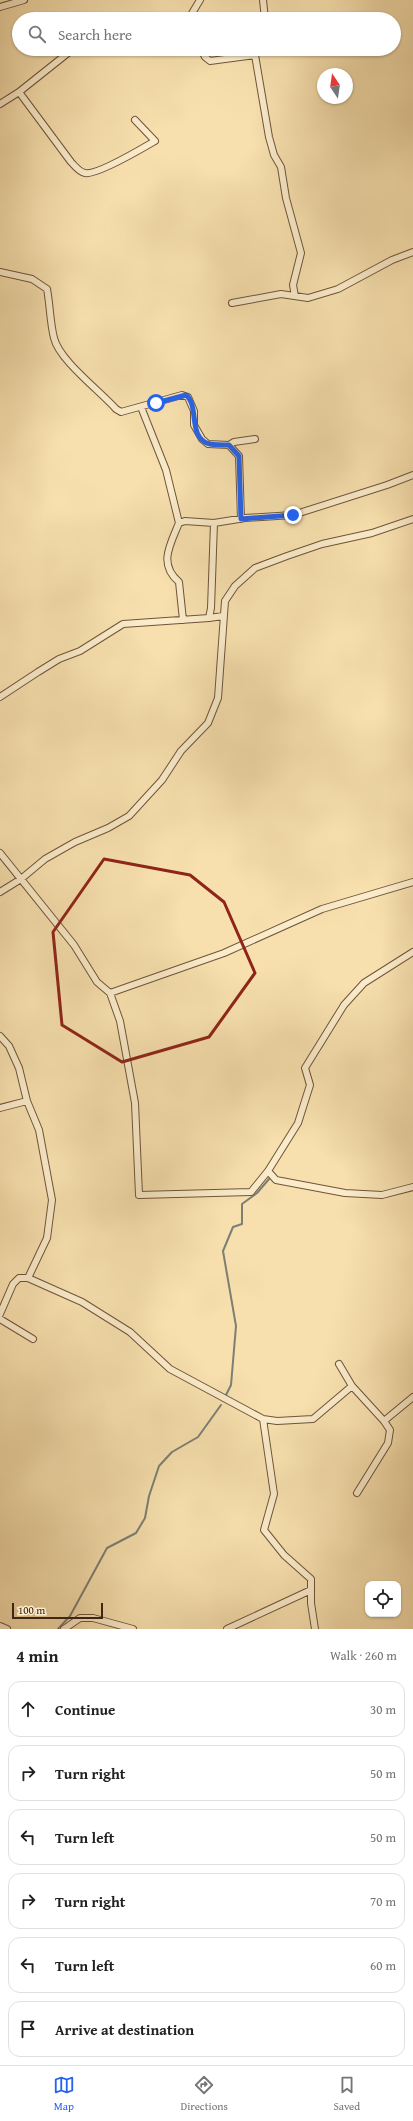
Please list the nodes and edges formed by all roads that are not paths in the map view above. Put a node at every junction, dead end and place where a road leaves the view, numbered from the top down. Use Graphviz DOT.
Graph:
graph roads {
  1 [pos="24,0"];
  2 [pos="200,0"];
  3 [pos="264,0"];
  4 [pos="0,7"];
  5 [pos="193,12"];
  6 [pos="265,12"];
  7 [pos="64,56"];
  8 [pos="204,56"];
  9 [pos="236,56"];
  10 [pos="257,56"];
  11 [pos="19,92"];
  12 [pos="0,104"];
  13 [pos="135,120"];
  14 [pos="413,252"];
  15 [pos="0,272"];
  16 [pos="295,296"];
  17 [pos="232,303"];
  18 [pos="141,407"];
  19 [pos="255,439"];
  20 [pos="229,445"];
  21 [pos="413,475"];
  22 [pos="241,519"];
  23 [pos="413,519"];
  24 [pos="179,523"];
  25 [pos="214,523"];
  26 [pos="223,616"];
  27 [pos="208,618"];
  28 [pos="183,620"];
  29 [pos="0,697"];
  30 [pos="0,853"];
  31 [pos="21,879"];
  32 [pos="413,882"];
  33 [pos="0,892"];
  34 [pos="413,952"];
  35 [pos="110,993"];
  36 [pos="0,1036"];
  37 [pos="27,1102"];
  38 [pos="0,1108"];
  39 [pos="268,1170"];
  40 [pos="413,1187"];
  41 [pos="28,1278"];
  42 [pos="0,1314"];
  43 [pos="0,1318"];
  44 [pos="33,1339"];
  45 [pos="340,1364"];
  46 [pos="352,1386"];
  47 [pos="412,1399"];
  48 [pos="263,1419"];
  49 [pos="384,1421"];
  50 [pos="357,1493"];
  51 [pos="311,1590"];
  52 [pos="0,1626"];
  53 [pos="7,1629"];
  54 [pos="64,1629"];
  55 [pos="133,1629"];
  56 [pos="227,1629"];
  57 [pos="315,1629"];
  1 -- 4 [label="street"];
  2 -- 5 [label="street"];
  3 -- 6 [label="street"];
  7 -- 11 [label="street"];
  8 -- 9 [label="street"];
  10 -- 16 [label="street"];
  11 -- 12 [label="street"];
  11 -- 13 [label="street"];
  14 -- 16 [label="street"];
  15 -- 18 [label="street"];
  16 -- 17 [label="street"];
  18 -- 20 [label="street"];
  18 -- 24 [label="street"];
  19 -- 20 [label="street"];
  20 -- 22 [label="street"];
  21 -- 22 [label="street"];
  22 -- 25 [label="street"];
  23 -- 26 [label="street"];
  24 -- 25 [label="street"];
  24 -- 28 [label="street"];
  25 -- 27 [label="street"];
  26 -- 27 [label="street"];
  26 -- 31 [label="street"];
  27 -- 28 [label="street"];
  28 -- 29 [label="street"];
  30 -- 31 [label="street"];
  31 -- 33 [label="street"];
  31 -- 35 [label="street"];
  32 -- 35 [label="street"];
  34 -- 39 [label="street"];
  35 -- 39 [label="street"];
  36 -- 37 [label="street"];
  37 -- 38 [label="street"];
  37 -- 41 [label="street"];
  39 -- 40 [label="street"];
  41 -- 42 [label="street"];
  41 -- 48 [label="street"];
  43 -- 44 [label="street"];
  45 -- 46 [label="street"];
  46 -- 48 [label="street"];
  46 -- 49 [label="street"];
  47 -- 49 [label="street"];
  48 -- 51 [label="street"];
  49 -- 50 [label="street"];
  51 -- 56 [label="street"];
  51 -- 57 [label="street"];
  52 -- 53 [label="street"];
  54 -- 55 [label="street"];
}
